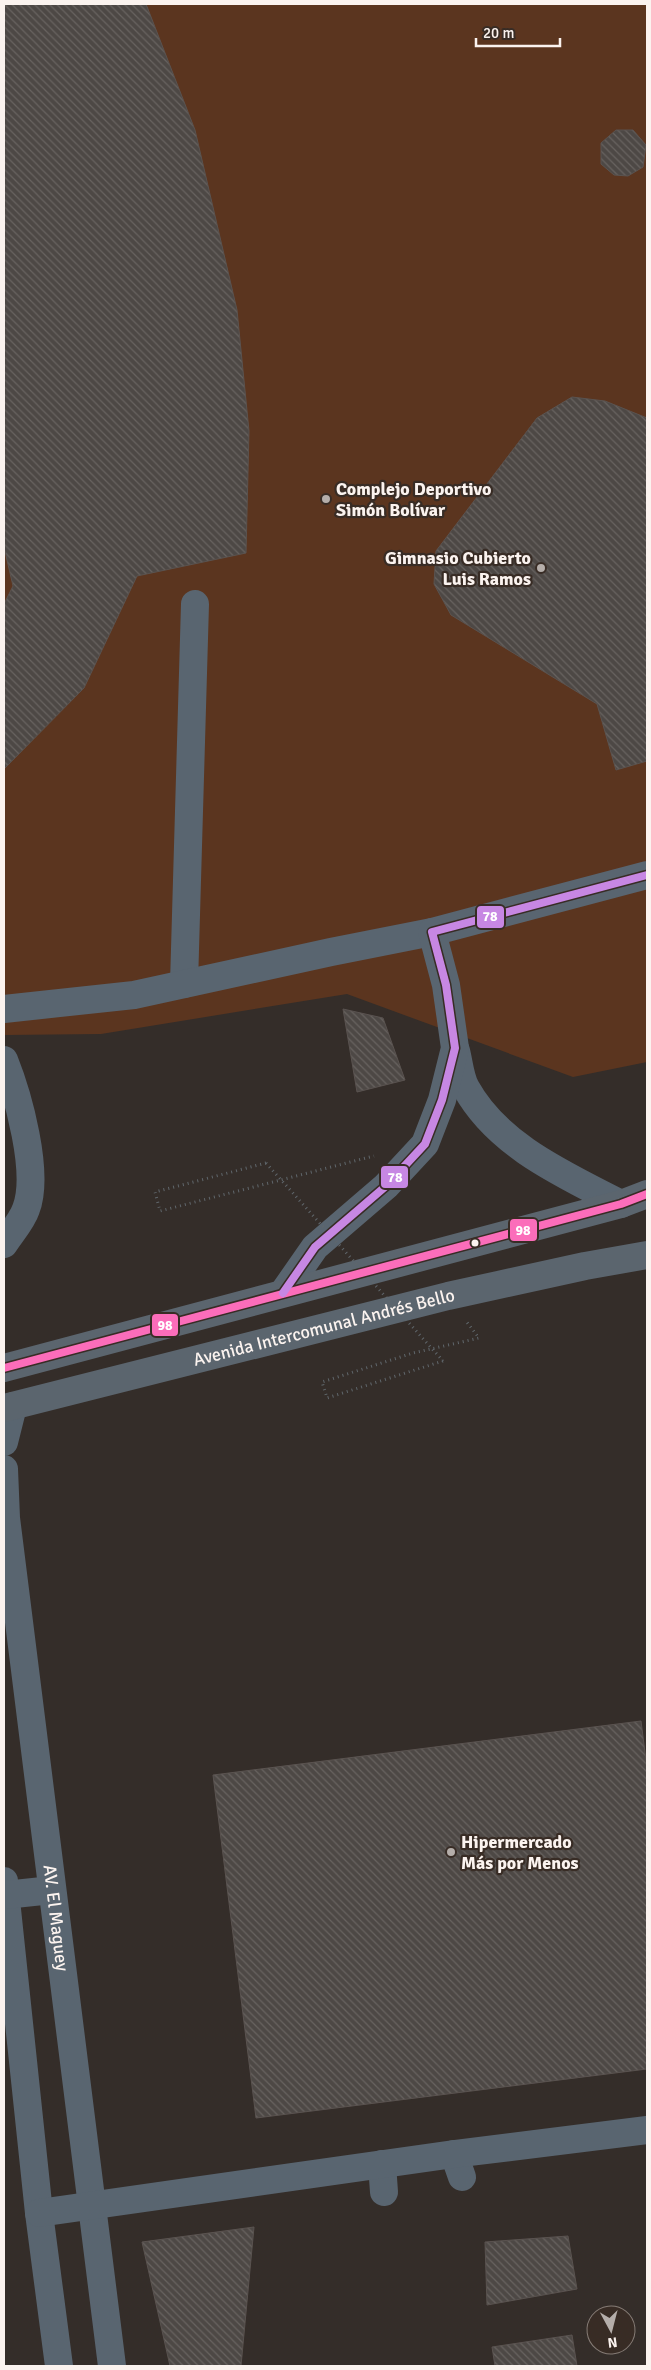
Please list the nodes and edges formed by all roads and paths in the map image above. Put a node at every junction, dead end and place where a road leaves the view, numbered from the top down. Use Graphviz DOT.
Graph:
graph roads {
  1 [pos="195,604"];
  2 [pos="647,875"];
  3 [pos="432,932"];
  4 [pos="184,984"];
  5 [pos="4,1009"];
  6 [pos="455,1048"];
  7 [pos="4,1060"];
  8 [pos="377,1156"];
  9 [pos="647,1194"];
  10 [pos="621,1204"];
  11 [pos="4,1244"];
  12 [pos="647,1255"];
  13 [pos="283,1293"];
  14 [pos="448,1296"];
  15 [pos="4,1368"];
  16 [pos="8,1407"];
  17 [pos="4,1442"];
  18 [pos="4,1469"];
  19 [pos="4,1888"];
  20 [pos="52,1890"];
  21 [pos="647,2130"];
  22 [pos="382,2164"];
  23 [pos="384,2192"];
  24 [pos="91,2205"];
  25 [pos="39,2213"];
  26 [pos="59,2366"];
  27 [pos="112,2366"];
  1 -- 4 [label="street"];
  2 -- 3 [label="street"];
  3 -- 4 [label="street"];
  3 -- 6 [label="street"];
  4 -- 5 [label="street"];
  6 -- 10 [label="street"];
  6 -- 13 [label="street"];
  7 -- 11 [label="street"];
  8 -- 14 [label="path, bridge"];
  9 -- 10 [label="main road"];
  10 -- 13 [label="main road"];
  12 -- 14 [label="main road, Avenida Intercomunal Andrés Bello"];
  13 -- 15 [label="main road"];
  14 -- 16 [label="main road, Avenida Intercomunal Andrés Bello"];
  16 -- 17 [label="street"];
  18 -- 20 [label="street, AV. El Maguey"];
  19 -- 20 [label="street"];
  19 -- 25 [label="street"];
  20 -- 24 [label="street, AV. El Maguey"];
  21 -- 22 [label="street"];
  22 -- 23 [label="street"];
  22 -- 24 [label="street"];
  24 -- 25 [label="street"];
  24 -- 27 [label="street, AV. El Maguey"];
  25 -- 26 [label="street"];
}
